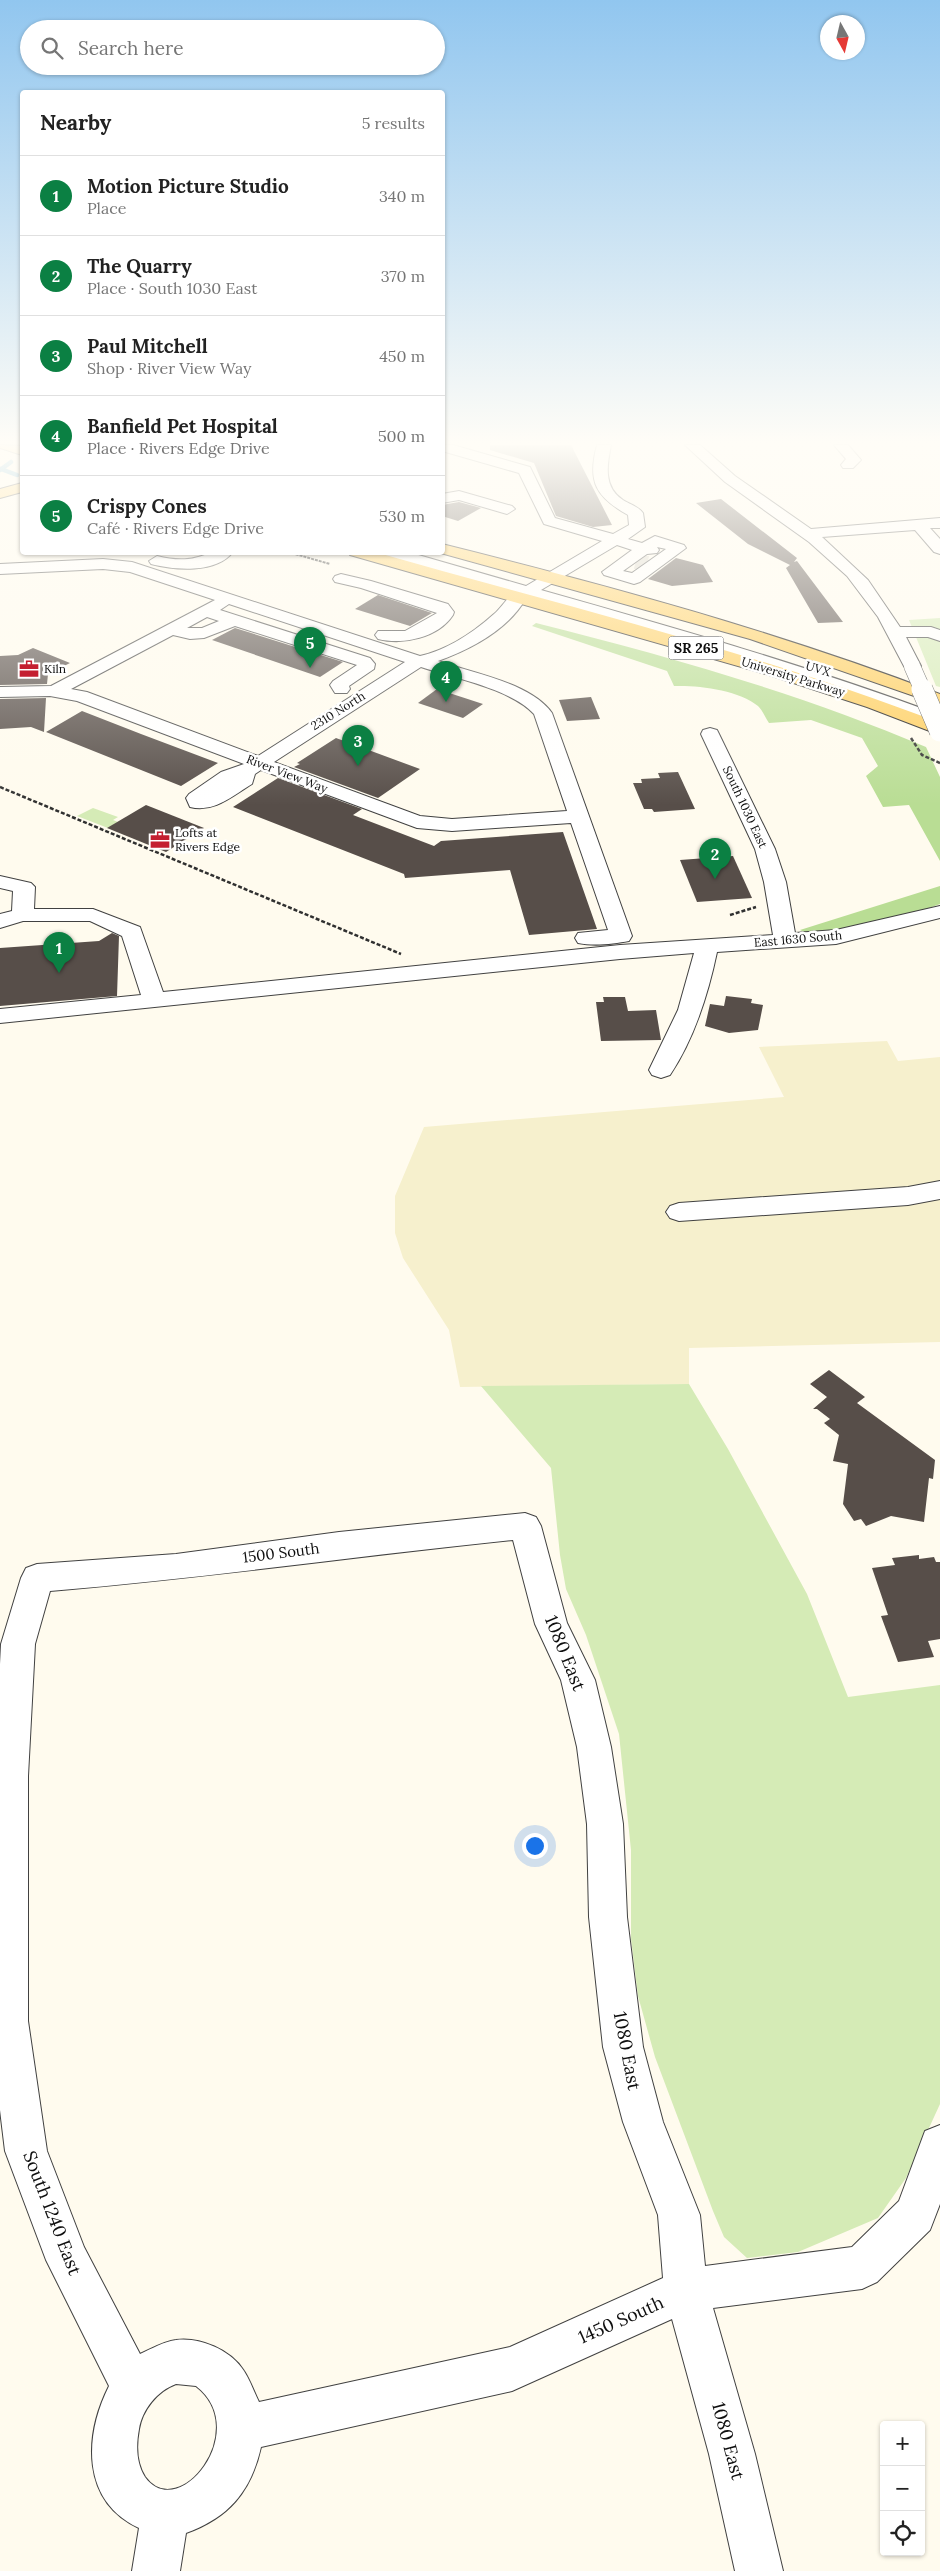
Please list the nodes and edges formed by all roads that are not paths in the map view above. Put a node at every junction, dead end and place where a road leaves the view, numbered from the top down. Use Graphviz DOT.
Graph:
graph roads {
  1 [pos="75,565"];
  2 [pos="121,565"];
  3 [pos="172,565"];
  4 [pos="194,565"];
  5 [pos="411,565"];
  6 [pos="434,565"];
  7 [pos="445,565"];
  8 [pos="502,565"];
  9 [pos="572,565"];
  10 [pos="843,565"];
  11 [pos="0,569"];
  12 [pos="550,578"];
  13 [pos="341,579"];
  14 [pos="527,592"];
  15 [pos="230,598"];
  16 [pos="486,608"];
  17 [pos="206,611"];
  18 [pos="234,620"];
  19 [pos="461,623"];
  20 [pos="172,629"];
  21 [pos="896,632"];
  22 [pos="384,635"];
  23 [pos="940,636"];
  24 [pos="419,661"];
  25 [pos="54,691"];
  26 [pos="0,692"];
  27 [pos="362,696"];
  28 [pos="940,700"];
  29 [pos="939,722"];
  30 [pos="710,734"];
  31 [pos="251,768"];
  32 [pos="579,816"];
  33 [pos="0,882"];
  34 [pos="940,912"];
  35 [pos="23,915"];
  36 [pos="0,921"];
  37 [pos="785,940"];
  38 [pos="524,944"];
  39 [pos="708,946"];
  40 [pos="154,1001"];
  41 [pos="0,1016"];
  42 [pos="661,1070"];
  43 [pos="940,1190"];
  44 [pos="680,1212"];
  45 [pos="525,1526"];
  46 [pos="37,1578"];
  47 [pos="940,2146"];
  48 [pos="686,2290"];
  49 [pos="134,2388"];
  50 [pos="241,2428"];
  51 [pos="166,2514"];
  52 [pos="156,2571"];
  53 [pos="760,2571"];
  1 -- 11 [label="street"];
  2 -- 15 [label="street"];
  3 -- 4 [label="street"];
  5 -- 14 [label="main road, University Parkway / SR 265"];
  6 -- 14 [label="street"];
  7 -- 14 [label="street"];
  8 -- 12 [label="main road, University Parkway / SR 265"];
  9 -- 12 [label="street, 2310 North"];
  10 -- 21 [label="street"];
  12 -- 14 [label="street, 2310 North"];
  12 -- 28 [label="main road, University Parkway / SR 265"];
  13 -- 22 [label="street"];
  14 -- 16 [label="street, 2310 North"];
  14 -- 24 [label="street, 2310 North"];
  14 -- 29 [label="main road, University Parkway / SR 265"];
  15 -- 17 [label="street"];
  15 -- 24 [label="street"];
  17 -- 18 [label="street"];
  17 -- 20 [label="street"];
  18 -- 20 [label="street"];
  18 -- 27 [label="street"];
  19 -- 24 [label="street, 2310 North"];
  20 -- 25 [label="street"];
  21 -- 23 [label="street"];
  21 -- 29 [label="street, bridge"];
  24 -- 27 [label="street, 2310 North"];
  24 -- 32 [label="street"];
  25 -- 26 [label="street, River View Way"];
  25 -- 31 [label="street, River View Way"];
  27 -- 31 [label="street, 2310 North"];
  30 -- 37 [label="street, South 1030 East"];
  31 -- 32 [label="street, River View Way"];
  32 -- 38 [label="street"];
  33 -- 35 [label="street"];
  34 -- 37 [label="street, East 1630 South"];
  35 -- 36 [label="street"];
  35 -- 40 [label="street"];
  37 -- 39 [label="street, East 1630 South"];
  39 -- 40 [label="street, East 1630 South"];
  39 -- 42 [label="street"];
  40 -- 41 [label="street, East 1630 South"];
  43 -- 44 [label="street"];
  45 -- 46 [label="street, 1500 South"];
  45 -- 48 [label="street, 1080 East"];
  46 -- 49 [label="street, South 1240 East"];
  47 -- 48 [label="street, 1450 South"];
  48 -- 50 [label="street, 1450 South"];
  48 -- 53 [label="street, 1080 East"];
  49 -- 50 [label="street"];
  49 -- 51 [label="street"];
  50 -- 51 [label="street"];
  51 -- 52 [label="street"];
}
